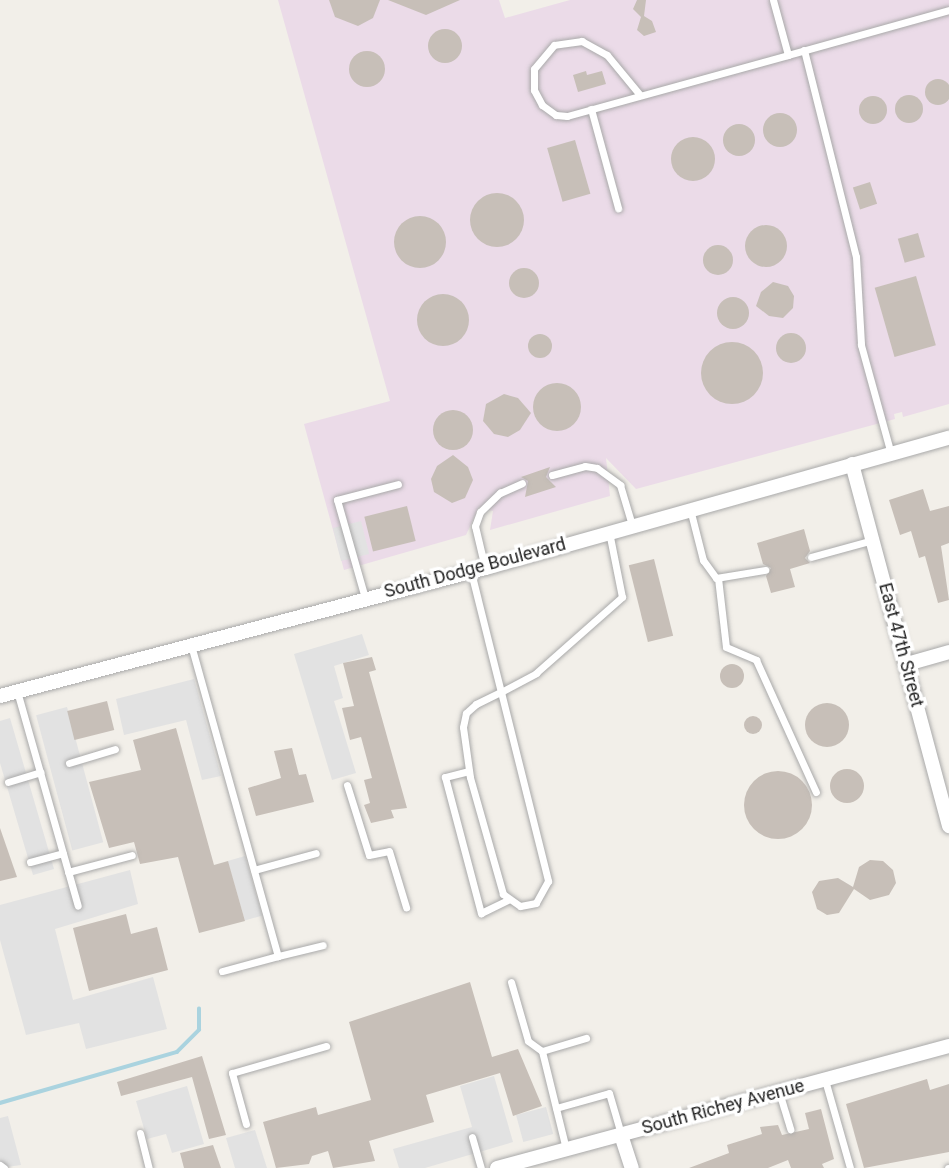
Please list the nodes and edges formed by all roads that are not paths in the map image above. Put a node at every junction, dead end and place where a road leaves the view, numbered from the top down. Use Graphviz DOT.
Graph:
graph roads {
  1 [pos="773,0"];
  2 [pos="949,10"];
  3 [pos="804,50"];
  4 [pos="788,55"];
  5 [pos="640,96"];
  6 [pos="591,109"];
  7 [pos="618,208"];
  8 [pos="949,438"];
  9 [pos="891,454"];
  10 [pos="852,464"];
  11 [pos="552,475"];
  12 [pos="522,483"];
  13 [pos="398,484"];
  14 [pos="690,508"];
  15 [pos="632,526"];
  16 [pos="609,531"];
  17 [pos="873,540"];
  18 [pos="811,557"];
  19 [pos="478,569"];
  20 [pos="765,570"];
  21 [pos="718,578"];
  22 [pos="365,598"];
  23 [pos="191,645"];
  24 [pos="949,652"];
  25 [pos="907,664"];
  26 [pos="18,691"];
  27 [pos="501,692"];
  28 [pos="0,696"];
  29 [pos="114,749"];
  30 [pos="69,763"];
  31 [pos="469,771"];
  32 [pos="40,772"];
  33 [pos="8,782"];
  34 [pos="347,785"];
  35 [pos="816,792"];
  36 [pos="949,826"];
  37 [pos="63,853"];
  38 [pos="316,853"];
  39 [pos="132,855"];
  40 [pos="30,862"];
  41 [pos="254,870"];
  42 [pos="68,872"];
  43 [pos="508,900"];
  44 [pos="78,906"];
  45 [pos="406,907"];
  46 [pos="323,945"];
  47 [pos="278,956"];
  48 [pos="222,971"];
  49 [pos="511,982"];
  50 [pos="586,1038"];
  51 [pos="326,1046"];
  52 [pos="949,1046"];
  53 [pos="542,1051"];
  54 [pos="825,1080"];
  55 [pos="779,1092"];
  56 [pos="556,1108"];
  57 [pos="246,1124"];
  58 [pos="790,1129"];
  59 [pos="140,1133"];
  60 [pos="621,1135"];
  61 [pos="472,1138"];
  62 [pos="566,1149"];
  63 [pos="0,1164"];
  64 [pos="4,1168"];
  65 [pos="149,1168"];
  66 [pos="481,1168"];
  67 [pos="497,1168"];
  68 [pos="632,1168"];
  69 [pos="850,1168"];
  1 -- 4 [label="lane"];
  2 -- 3 [label="lane"];
  3 -- 4 [label="lane"];
  3 -- 9 [label="lane"];
  4 -- 5 [label="lane"];
  5 -- 6 [label="lane"];
  5 -- 6 [label="lane"];
  6 -- 7 [label="lane"];
  8 -- 9 [label="street, South Dodge Boulevard"];
  9 -- 10 [label="street, South Dodge Boulevard"];
  10 -- 14 [label="street, South Dodge Boulevard"];
  10 -- 17 [label="street, East 47th Street"];
  11 -- 15 [label="lane"];
  12 -- 19 [label="lane"];
  13 -- 22 [label="lane"];
  14 -- 15 [label="street, South Dodge Boulevard"];
  14 -- 21 [label="lane"];
  15 -- 16 [label="street, South Dodge Boulevard"];
  16 -- 19 [label="street, South Dodge Boulevard"];
  16 -- 27 [label="lane"];
  17 -- 18 [label="lane"];
  17 -- 25 [label="street, East 47th Street"];
  19 -- 22 [label="street, South Dodge Boulevard"];
  19 -- 27 [label="lane"];
  20 -- 21 [label="lane"];
  21 -- 35 [label="lane"];
  22 -- 23 [label="street, South Dodge Boulevard"];
  23 -- 26 [label="street, South Dodge Boulevard"];
  23 -- 41 [label="lane"];
  24 -- 25 [label="street"];
  25 -- 36 [label="street, East 47th Street"];
  26 -- 28 [label="street, South Dodge Boulevard"];
  26 -- 32 [label="lane"];
  27 -- 31 [label="lane"];
  27 -- 43 [label="lane"];
  29 -- 30 [label="lane"];
  31 -- 43 [label="lane"];
  31 -- 43 [label="lane"];
  32 -- 33 [label="lane"];
  32 -- 37 [label="lane"];
  34 -- 45 [label="lane"];
  37 -- 40 [label="lane"];
  37 -- 42 [label="lane"];
  38 -- 41 [label="lane"];
  39 -- 42 [label="lane"];
  41 -- 47 [label="lane"];
  42 -- 44 [label="lane"];
  46 -- 47 [label="lane"];
  47 -- 48 [label="lane"];
  49 -- 53 [label="lane"];
  50 -- 53 [label="lane"];
  51 -- 57 [label="lane"];
  52 -- 54 [label="street, South Richey Avenue"];
  53 -- 56 [label="lane"];
  54 -- 55 [label="street, South Richey Avenue"];
  54 -- 69 [label="lane"];
  55 -- 58 [label="lane"];
  55 -- 60 [label="street, South Richey Avenue"];
  56 -- 60 [label="lane"];
  56 -- 62 [label="lane"];
  59 -- 65 [label="lane"];
  60 -- 62 [label="street, South Richey Avenue"];
  60 -- 68 [label="street"];
  61 -- 66 [label="lane"];
  62 -- 67 [label="street, South Richey Avenue"];
  63 -- 64 [label="lane"];
}
